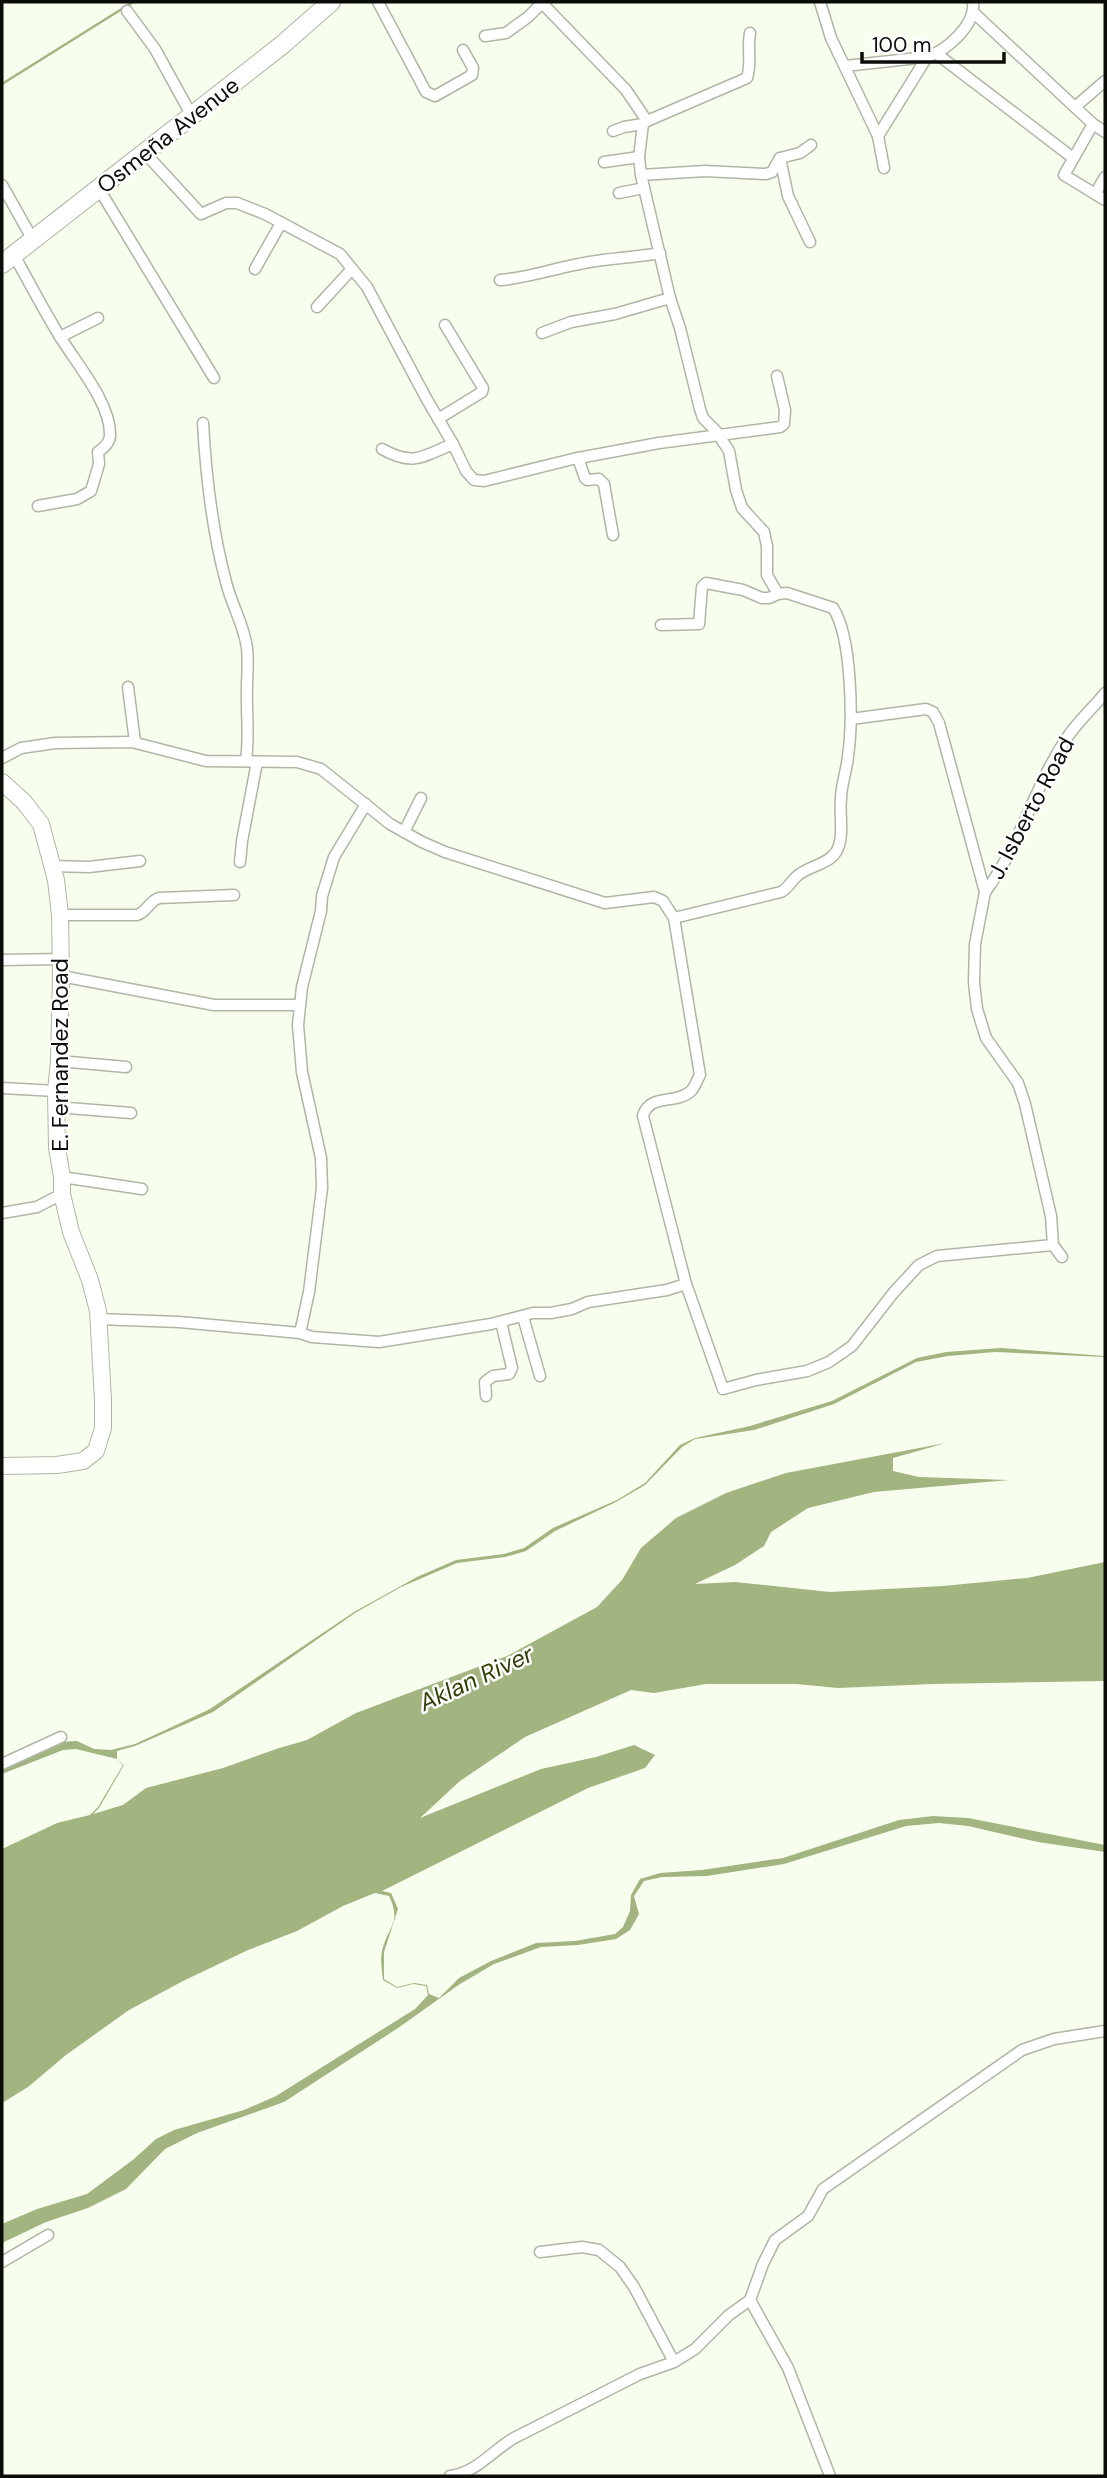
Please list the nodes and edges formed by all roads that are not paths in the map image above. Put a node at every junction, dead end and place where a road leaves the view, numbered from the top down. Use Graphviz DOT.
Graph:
graph roads {
  1 [pos="331,2"];
  2 [pos="378,2"];
  3 [pos="542,2"];
  4 [pos="820,2"];
  5 [pos="974,7"];
  6 [pos="127,10"];
  7 [pos="750,33"];
  8 [pos="485,36"];
  9 [pos="463,50"];
  10 [pos="932,55"];
  11 [pos="845,66"];
  12 [pos="1105,81"];
  13 [pos="1075,107"];
  14 [pos="192,116"];
  15 [pos="645,122"];
  16 [pos="1093,124"];
  17 [pos="613,131"];
  18 [pos="1105,132"];
  19 [pos="878,136"];
  20 [pos="811,145"];
  21 [pos="145,153"];
  22 [pos="639,157"];
  23 [pos="780,158"];
  24 [pos="1073,158"];
  25 [pos="604,162"];
  26 [pos="884,168"];
  27 [pos="641,174"];
  28 [pos="1105,177"];
  29 [pos="2,185"];
  30 [pos="644,188"];
  31 [pos="99,189"];
  32 [pos="618,193"];
  33 [pos="1100,197"];
  34 [pos="281,223"];
  35 [pos="33,240"];
  36 [pos="810,242"];
  37 [pos="660,253"];
  38 [pos="8,260"];
  39 [pos="256,269"];
  40 [pos="352,269"];
  41 [pos="500,280"];
  42 [pos="670,298"];
  43 [pos="317,307"];
  44 [pos="98,318"];
  45 [pos="445,325"];
  46 [pos="542,333"];
  47 [pos="60,337"];
  48 [pos="777,376"];
  49 [pos="214,377"];
  50 [pos="438,419"];
  51 [pos="203,423"];
  52 [pos="719,435"];
  53 [pos="453,444"];
  54 [pos="382,449"];
  55 [pos="578,458"];
  56 [pos="38,506"];
  57 [pos="613,535"];
  58 [pos="778,594"];
  59 [pos="661,625"];
  60 [pos="128,687"];
  61 [pos="1105,694"];
  62 [pos="851,719"];
  63 [pos="135,743"];
  64 [pos="2,758"];
  65 [pos="252,761"];
  66 [pos="2,782"];
  67 [pos="421,797"];
  68 [pos="366,804"];
  69 [pos="404,832"];
  70 [pos="140,861"];
  71 [pos="240,862"];
  72 [pos="52,866"];
  73 [pos="985,892"];
  74 [pos="234,895"];
  75 [pos="60,915"];
  76 [pos="674,918"];
  77 [pos="61,959"];
  78 [pos="2,960"];
  79 [pos="61,976"];
  80 [pos="300,1005"];
  81 [pos="59,1061"];
  82 [pos="126,1067"];
  83 [pos="2,1088"];
  84 [pos="56,1099"];
  85 [pos="131,1113"];
  86 [pos="62,1177"];
  87 [pos="142,1189"];
  88 [pos="62,1195"];
  89 [pos="2,1213"];
  90 [pos="1053,1245"];
  91 [pos="1062,1257"];
  92 [pos="687,1284"];
  93 [pos="523,1317"];
  94 [pos="98,1319"];
  95 [pos="501,1322"];
  96 [pos="300,1333"];
  97 [pos="540,1376"];
  98 [pos="486,1396"];
  99 [pos="2,1466"];
  100 [pos="61,1737"];
  101 [pos="2,1764"];
  102 [pos="1105,2031"];
  103 [pos="48,2235"];
  104 [pos="540,2252"];
  105 [pos="2,2262"];
  106 [pos="750,2300"];
  107 [pos="674,2362"];
  108 [pos="450,2476"];
  109 [pos="830,2476"];
  1 -- 14 [label="main road, Osmeña Avenue"];
  2 -- 9 [label="street"];
  3 -- 8 [label="street"];
  3 -- 15 [label="street"];
  4 -- 11 [label="street"];
  5 -- 10 [label="street"];
  5 -- 13 [label="street"];
  6 -- 14 [label="street"];
  7 -- 15 [label="street"];
  10 -- 11 [label="street"];
  10 -- 19 [label="street"];
  10 -- 24 [label="street"];
  11 -- 19 [label="street"];
  12 -- 13 [label="street"];
  13 -- 16 [label="street"];
  14 -- 21 [label="main road, Osmeña Avenue"];
  15 -- 17 [label="street"];
  15 -- 22 [label="street"];
  16 -- 18 [label="street"];
  16 -- 24 [label="street"];
  19 -- 26 [label="street"];
  20 -- 23 [label="street"];
  21 -- 31 [label="main road, Osmeña Avenue"];
  21 -- 34 [label="street"];
  22 -- 25 [label="street"];
  22 -- 27 [label="street"];
  23 -- 27 [label="street"];
  23 -- 36 [label="street"];
  24 -- 33 [label="street"];
  27 -- 30 [label="street"];
  28 -- 33 [label="street"];
  29 -- 35 [label="street"];
  30 -- 32 [label="street"];
  30 -- 37 [label="street"];
  31 -- 35 [label="main road, Osmeña Avenue"];
  31 -- 49 [label="street"];
  34 -- 39 [label="street"];
  34 -- 40 [label="street"];
  35 -- 38 [label="main road, Osmeña Avenue"];
  37 -- 41 [label="street"];
  37 -- 42 [label="street"];
  38 -- 47 [label="street"];
  40 -- 43 [label="street"];
  40 -- 50 [label="street"];
  42 -- 46 [label="street"];
  42 -- 52 [label="street"];
  44 -- 47 [label="street"];
  45 -- 50 [label="street"];
  47 -- 56 [label="street"];
  48 -- 52 [label="street"];
  50 -- 53 [label="street"];
  51 -- 65 [label="street"];
  52 -- 55 [label="street"];
  52 -- 58 [label="street"];
  53 -- 54 [label="street"];
  53 -- 55 [label="street"];
  55 -- 57 [label="street"];
  58 -- 59 [label="street"];
  58 -- 62 [label="street"];
  60 -- 63 [label="street"];
  61 -- 73 [label="street, J. Isberto Road"];
  62 -- 73 [label="street"];
  62 -- 76 [label="street"];
  63 -- 64 [label="street"];
  63 -- 65 [label="street"];
  65 -- 68 [label="street"];
  65 -- 71 [label="street"];
  66 -- 72 [label="street, E. Fernandez Road"];
  67 -- 69 [label="street"];
  68 -- 69 [label="street"];
  68 -- 80 [label="street"];
  69 -- 76 [label="street"];
  70 -- 72 [label="street"];
  72 -- 75 [label="street, E. Fernandez Road"];
  73 -- 90 [label="street"];
  74 -- 75 [label="street"];
  75 -- 77 [label="street, E. Fernandez Road"];
  76 -- 92 [label="street"];
  77 -- 78 [label="street"];
  77 -- 79 [label="street, E. Fernandez Road"];
  79 -- 80 [label="street"];
  79 -- 81 [label="street, E. Fernandez Road"];
  80 -- 96 [label="street"];
  81 -- 82 [label="street"];
  81 -- 84 [label="street, E. Fernandez Road"];
  83 -- 84 [label="street"];
  84 -- 85 [label="street"];
  84 -- 86 [label="street, E. Fernandez Road"];
  86 -- 87 [label="street"];
  86 -- 88 [label="street, E. Fernandez Road"];
  88 -- 89 [label="street"];
  88 -- 94 [label="street, E. Fernandez Road"];
  90 -- 91 [label="street"];
  90 -- 92 [label="street"];
  92 -- 93 [label="street"];
  93 -- 95 [label="street"];
  93 -- 97 [label="street"];
  94 -- 96 [label="street"];
  94 -- 99 [label="street, E. Fernandez Road"];
  95 -- 96 [label="street"];
  95 -- 98 [label="street"];
  100 -- 101 [label="street"];
  102 -- 106 [label="street"];
  103 -- 105 [label="street"];
  104 -- 107 [label="street"];
  106 -- 107 [label="street"];
  106 -- 109 [label="street"];
  107 -- 108 [label="street"];
}
